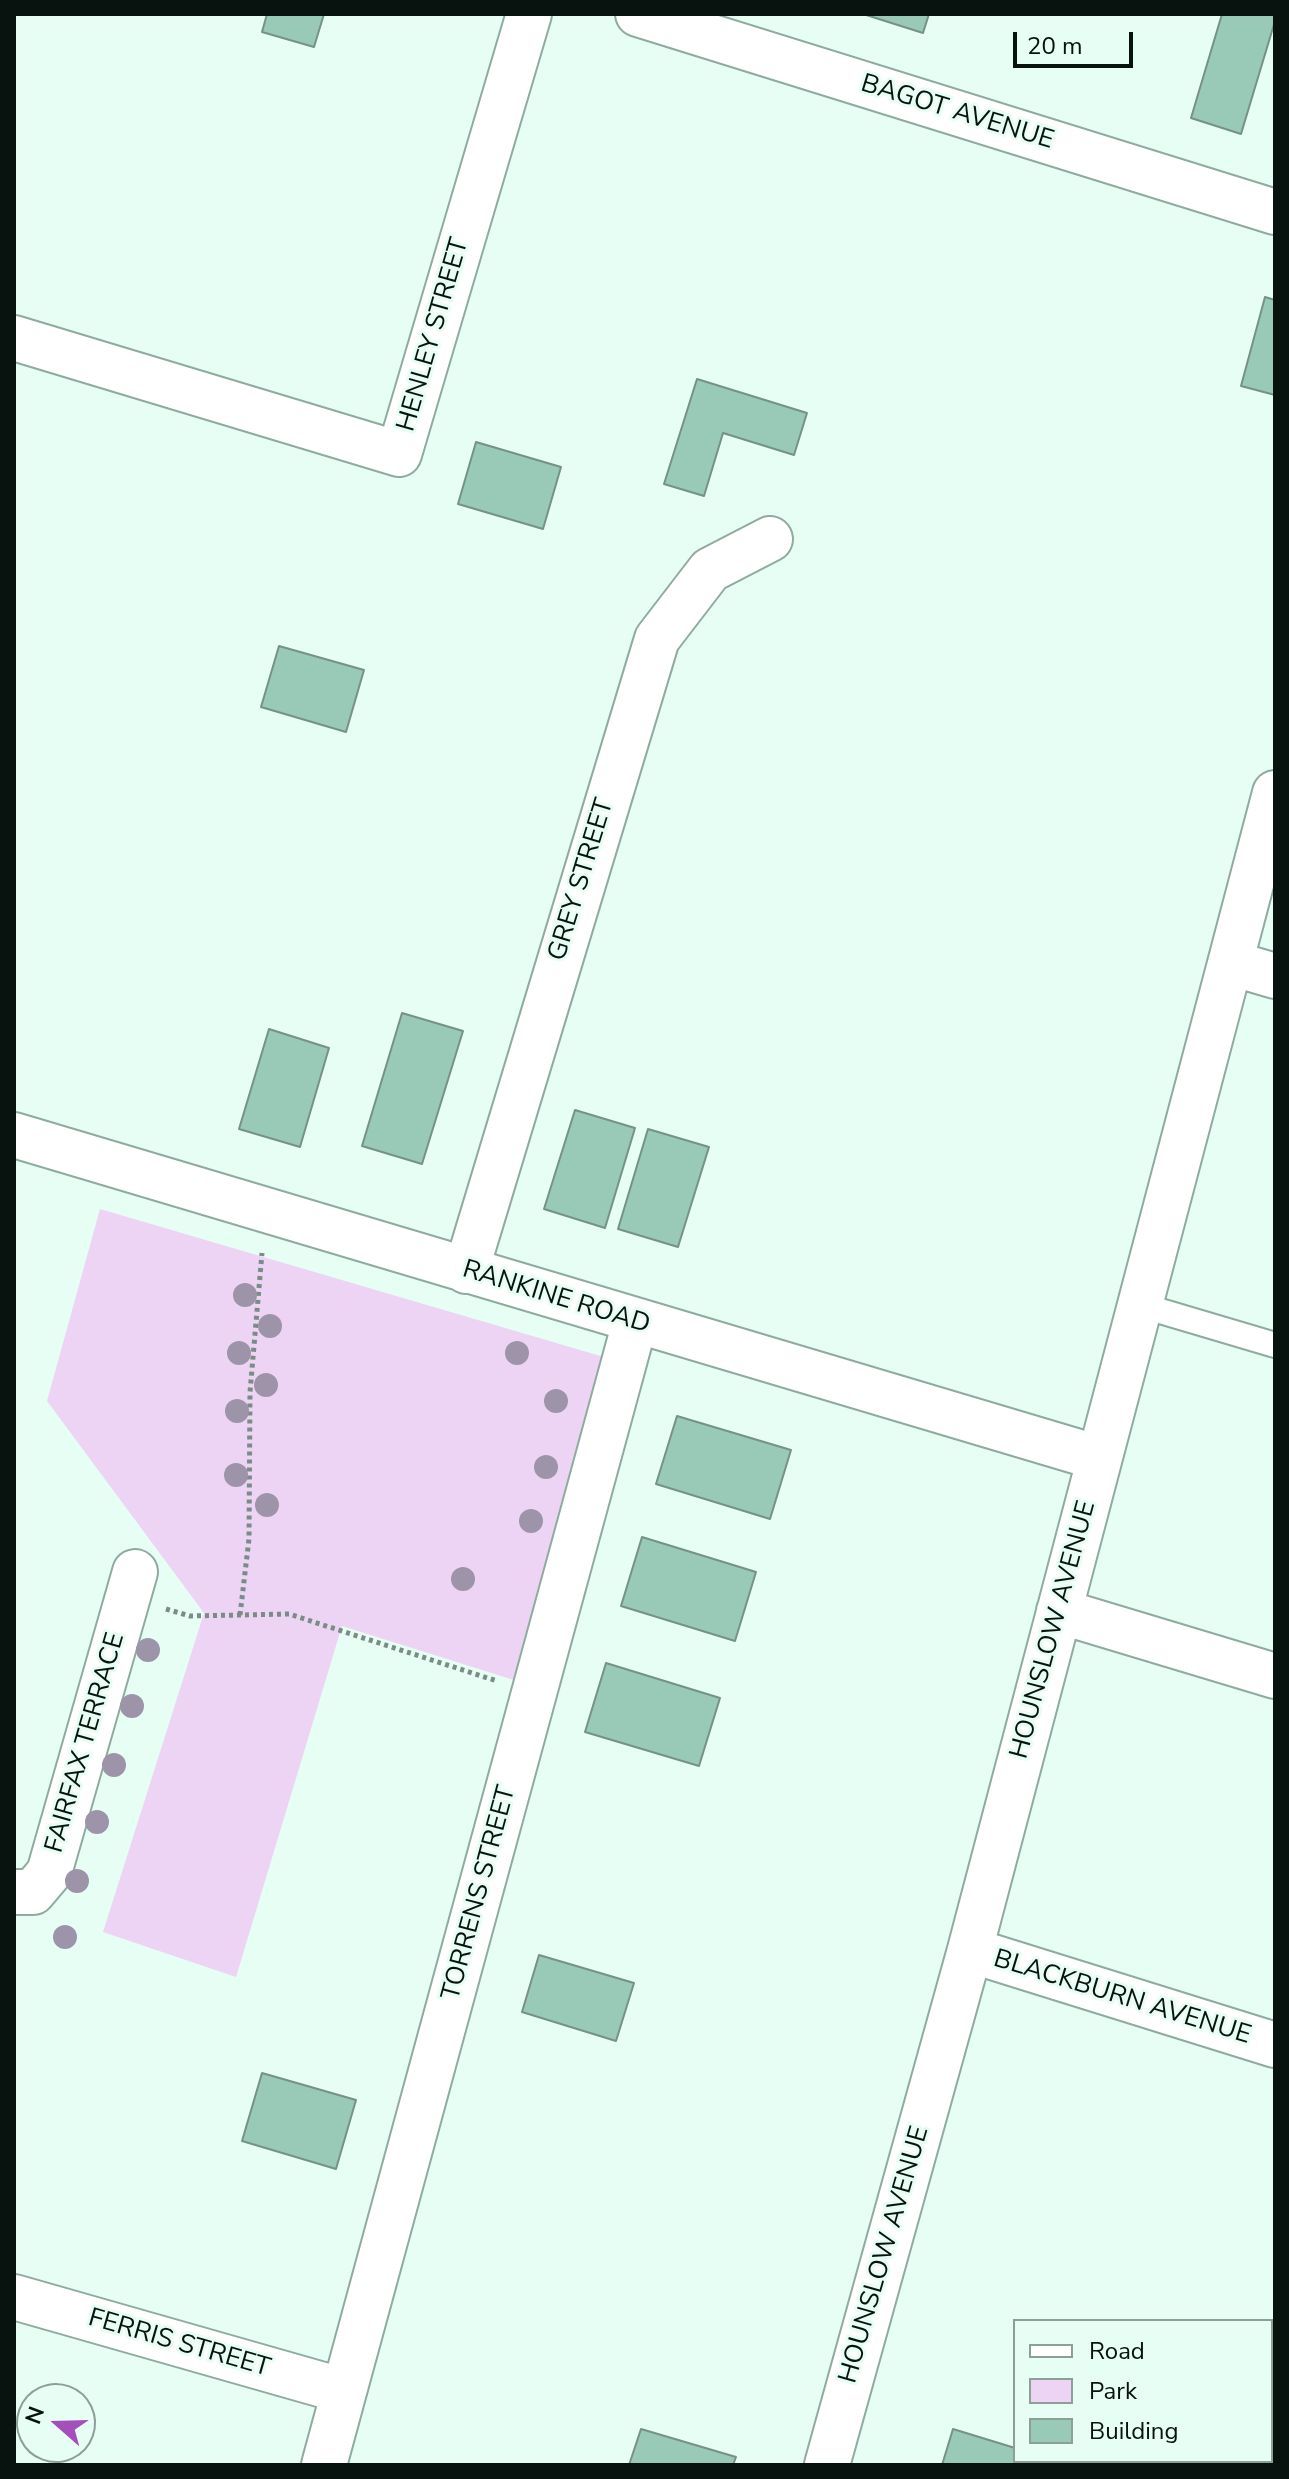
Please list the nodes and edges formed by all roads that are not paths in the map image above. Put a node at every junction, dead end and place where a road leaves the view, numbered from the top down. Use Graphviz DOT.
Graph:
graph roads {
  1 [pos="529,14"];
  2 [pos="638,14"];
  3 [pos="688,22"];
  4 [pos="1275,212"];
  5 [pos="14,338"];
  6 [pos="770,539"];
  7 [pos="1275,793"];
  8 [pos="1231,963"];
  9 [pos="1275,976"];
  10 [pos="14,1135"];
  11 [pos="466,1271"];
  12 [pos="1140,1305"];
  13 [pos="635,1322"];
  14 [pos="1275,1345"];
  15 [pos="1099,1458"];
  16 [pos="135,1572"];
  17 [pos="1059,1611"];
  18 [pos="1275,1676"];
  19 [pos="14,1892"];
  20 [pos="970,1950"];
  21 [pos="1275,2045"];
  22 [pos="14,2297"];
  23 [pos="344,2391"];
  24 [pos="324,2465"];
  25 [pos="827,2465"];
  1 -- 5 [label="street, HENLEY STREET"];
  2 -- 3 [label="street, BAGOT AVENUE"];
  3 -- 4 [label="street, BAGOT AVENUE"];
  6 -- 11 [label="street, GREY STREET"];
  7 -- 8 [label="street, HOUNSLOW AVENUE"];
  8 -- 9 [label="street"];
  8 -- 12 [label="street, HOUNSLOW AVENUE"];
  10 -- 11 [label="street, RANKINE ROAD"];
  11 -- 13 [label="street, RANKINE ROAD"];
  12 -- 14 [label="lane"];
  12 -- 15 [label="street, HOUNSLOW AVENUE"];
  13 -- 15 [label="street, RANKINE ROAD"];
  13 -- 23 [label="street, TORRENS STREET"];
  15 -- 17 [label="street, HOUNSLOW AVENUE"];
  16 -- 19 [label="street, FAIRFAX TERRACE"];
  17 -- 18 [label="street"];
  17 -- 20 [label="street, HOUNSLOW AVENUE"];
  20 -- 21 [label="street, BLACKBURN AVENUE"];
  20 -- 25 [label="street, HOUNSLOW AVENUE"];
  22 -- 23 [label="street, FERRIS STREET"];
  23 -- 24 [label="street, TORRENS STREET"];
}
